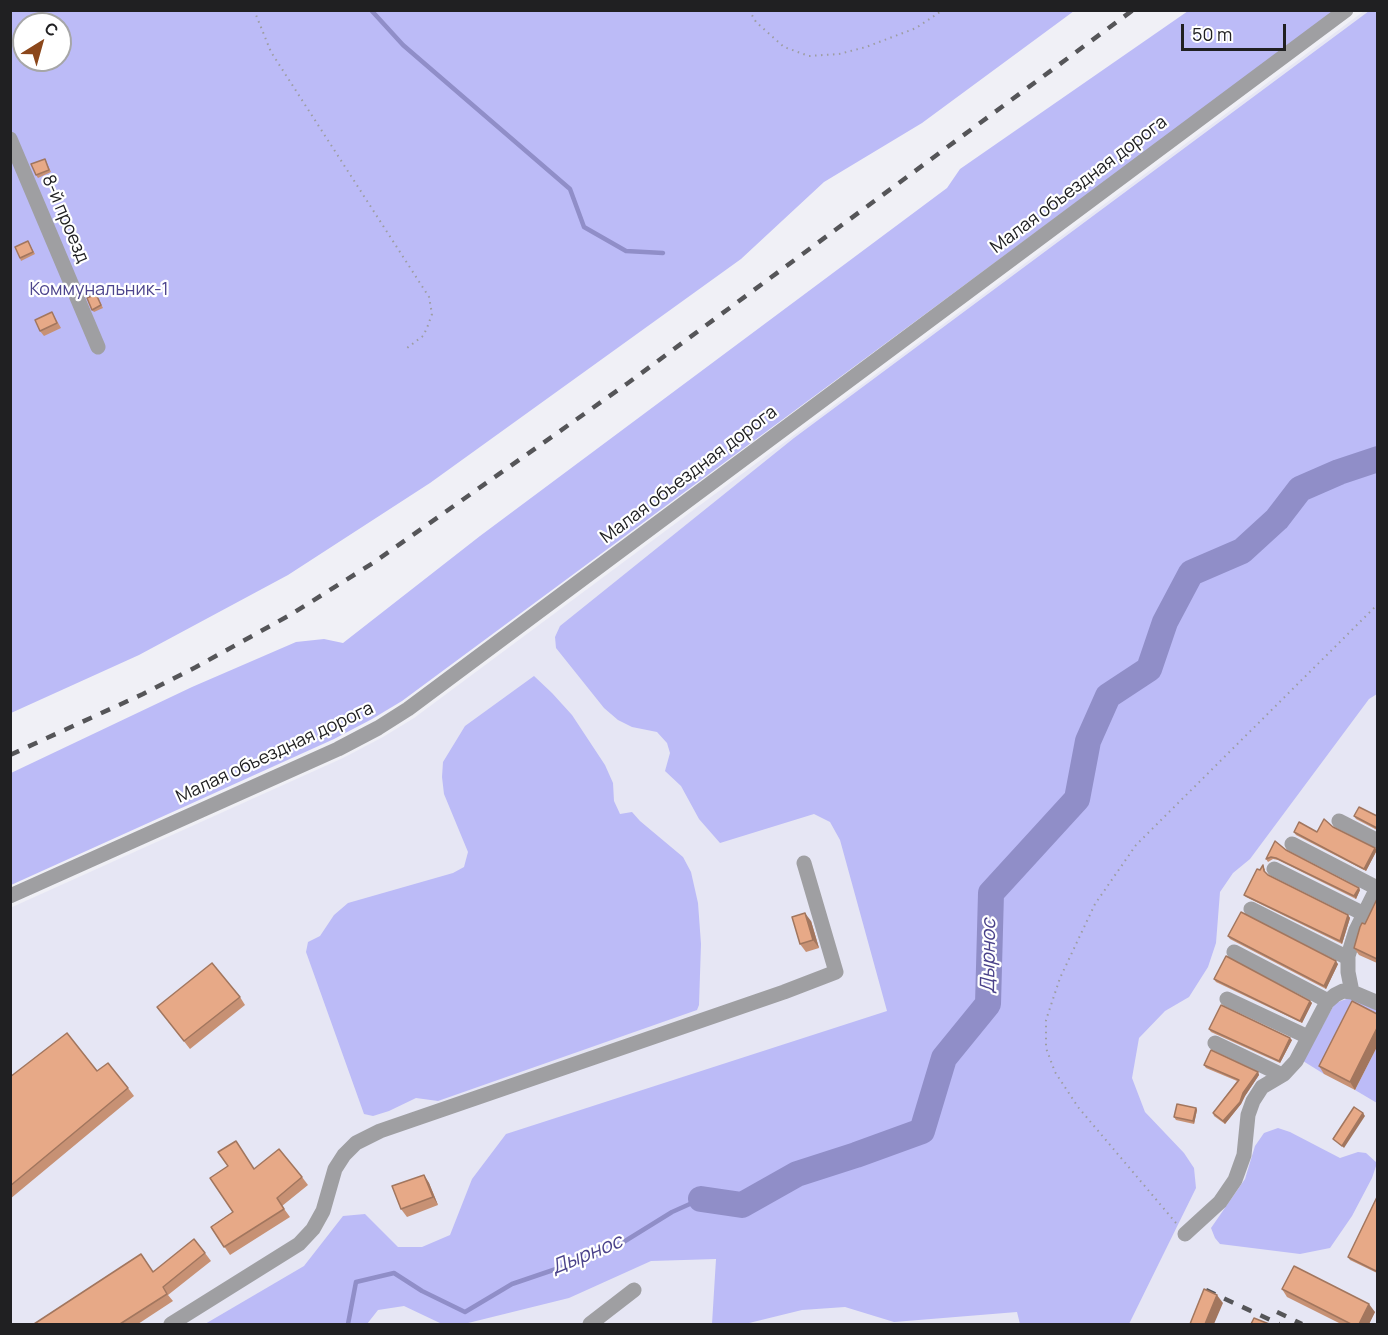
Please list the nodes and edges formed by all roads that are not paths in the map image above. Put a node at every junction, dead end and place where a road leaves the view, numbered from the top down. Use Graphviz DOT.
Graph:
graph roads {
  1 [pos="1346,10"];
  2 [pos="10,140"];
  3 [pos="98,347"];
  4 [pos="1339,821"];
  5 [pos="1377,841"];
  6 [pos="1292,844"];
  7 [pos="804,863"];
  8 [pos="1274,869"];
  9 [pos="1377,887"];
  10 [pos="10,896"];
  11 [pos="1251,909"];
  12 [pos="1364,914"];
  13 [pos="1234,952"];
  14 [pos="1348,958"];
  15 [pos="1352,992"];
  16 [pos="1227,999"];
  17 [pos="1328,1001"];
  18 [pos="1377,1003"];
  19 [pos="1308,1037"];
  20 [pos="1215,1043"];
  21 [pos="1282,1075"];
  22 [pos="1185,1234"];
  23 [pos="634,1290"];
  24 [pos="171,1324"];
  25 [pos="590,1324"];
  1 -- 10 [label="street, Малая объездная дорога"];
  2 -- 3 [label="street, 8-й проезд"];
  4 -- 5 [label="street"];
  6 -- 9 [label="street"];
  7 -- 24 [label="street"];
  8 -- 12 [label="street"];
  9 -- 12 [label="street"];
  11 -- 14 [label="street"];
  12 -- 14 [label="street"];
  13 -- 17 [label="street"];
  14 -- 15 [label="street"];
  15 -- 17 [label="street"];
  15 -- 18 [label="street"];
  16 -- 19 [label="street"];
  17 -- 19 [label="street"];
  19 -- 21 [label="street"];
  20 -- 21 [label="street"];
  21 -- 22 [label="street"];
  23 -- 25 [label="street"];
}
